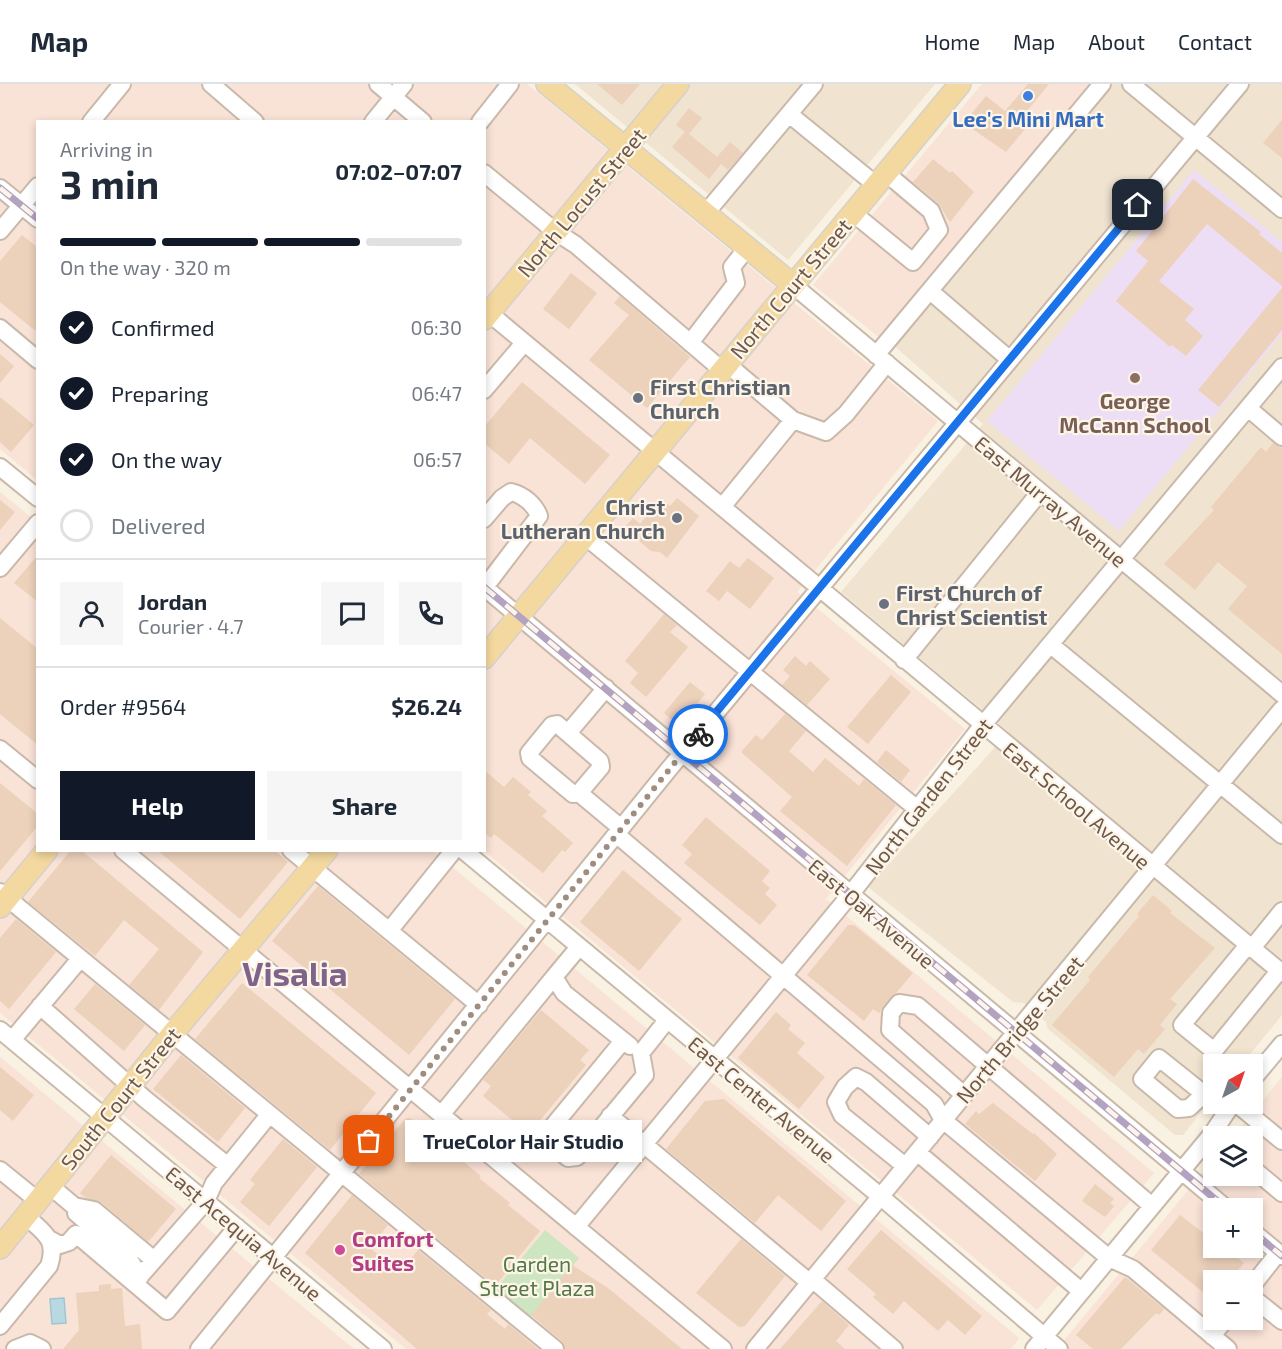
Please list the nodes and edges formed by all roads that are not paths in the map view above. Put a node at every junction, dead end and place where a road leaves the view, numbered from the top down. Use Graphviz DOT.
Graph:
graph roads {
  1 [pos="122,84"];
  2 [pos="211,84"];
  3 [pos="378,84"];
  4 [pos="510,84"];
  5 [pos="547,84"];
  6 [pos="678,84"];
  7 [pos="814,84"];
  8 [pos="960,84"];
  9 [pos="1102,84"];
  10 [pos="1131,84"];
  11 [pos="1240,84"];
  12 [pos="399,90"];
  13 [pos="789,114"];
  14 [pos="93,120"];
  15 [pos="253,120"];
  16 [pos="375,120"];
  17 [pos="422,120"];
  18 [pos="482,120"];
  19 [pos="1195,137"];
  20 [pos="625,149"];
  21 [pos="486,175"];
  22 [pos="881,179"];
  23 [pos="0,188"];
  24 [pos="36,188"];
  25 [pos="21,206"];
  26 [pos="1282,209"];
  27 [pos="853,213"];
  28 [pos="705,214"];
  29 [pos="36,217"];
  30 [pos="0,231"];
  31 [pos="556,232"];
  32 [pos="747,248"];
  33 [pos="793,285"];
  34 [pos="937,297"];
  35 [pos="487,316"];
  36 [pos="0,328"];
  37 [pos="524,343"];
  38 [pos="690,343"];
  39 [pos="36,358"];
  40 [pos="882,359"];
  41 [pos="1009,359"];
  42 [pos="724,367"];
  43 [pos="1282,367"];
  44 [pos="486,388"];
  45 [pos="1248,408"];
  46 [pos="793,420"];
  47 [pos="956,422"];
  48 [pos="1282,436"];
  49 [pos="654,451"];
  50 [pos="0,467"];
  51 [pos="1040,492"];
  52 [pos="36,496"];
  53 [pos="722,507"];
  54 [pos="486,517"];
  55 [pos="36,525"];
  56 [pos="585,536"];
  57 [pos="1122,560"];
  58 [pos="0,568"];
  59 [pos="486,586"];
  60 [pos="486,588"];
  61 [pos="820,588"];
  62 [pos="520,616"];
  63 [pos="1051,645"];
  64 [pos="486,656"];
  65 [pos="904,660"];
  66 [pos="751,671"];
  67 [pos="606,688"];
  68 [pos="1282,694"];
  69 [pos="1282,709"];
  70 [pos="982,726"];
  71 [pos="568,733"];
  72 [pos="0,749"];
  73 [pos="682,753"];
  74 [pos="36,778"];
  75 [pos="1222,784"];
  76 [pos="579,793"];
  77 [pos="916,808"];
  78 [pos="618,831"];
  79 [pos="1282,835"];
  80 [pos="44,852"];
  81 [pos="125,852"];
  82 [pos="293,852"];
  83 [pos="325,852"];
  84 [pos="452,852"];
  85 [pos="465,852"];
  86 [pos="312,868"];
  87 [pos="1153,868"];
  88 [pos="850,895"];
  89 [pos="2,899"];
  90 [pos="1282,911"];
  91 [pos="547,920"];
  92 [pos="389,931"];
  93 [pos="579,947"];
  94 [pos="1250,947"];
  95 [pos="242,950"];
  96 [pos="80,959"];
  97 [pos="1281,972"];
  98 [pos="782,977"];
  99 [pos="554,978"];
  100 [pos="479,1005"];
  101 [pos="40,1006"];
  102 [pos="667,1020"];
  103 [pos="1015,1033"];
  104 [pos="172,1034"];
  105 [pos="6,1035"];
  106 [pos="622,1042"];
  107 [pos="1282,1044"];
  108 [pos="641,1053"];
  109 [pos="714,1059"];
  110 [pos="987,1067"];
  111 [pos="1263,1067"];
  112 [pos="131,1084"];
  113 [pos="411,1090"];
  114 [pos="964,1095"];
  115 [pos="1239,1114"];
  116 [pos="268,1115"];
  117 [pos="441,1115"];
  118 [pos="610,1116"];
  119 [pos="105,1117"];
  120 [pos="943,1120"];
  121 [pos="930,1137"];
  122 [pos="1282,1141"];
  123 [pos="644,1145"];
  124 [pos="1203,1147"];
  125 [pos="916,1152"];
  126 [pos="228,1166"];
  127 [pos="905,1166"];
  128 [pos="0,1170"];
  129 [pos="1181,1171"];
  130 [pos="342,1173"];
  131 [pos="1263,1177"];
  132 [pos="1282,1193"];
  133 [pos="880,1196"];
  134 [pos="1214,1198"];
  135 [pos="38,1200"];
  136 [pos="206,1201"];
  137 [pos="1152,1206"];
  138 [pos="76,1209"];
  139 [pos="237,1227"];
  140 [pos="576,1227"];
  141 [pos="51,1240"];
  142 [pos="1263,1240"];
  143 [pos="0,1248"];
  144 [pos="1280,1255"];
  145 [pos="273,1257"];
  146 [pos="1109,1258"];
  147 [pos="154,1260"];
  148 [pos="1263,1274"];
  149 [pos="137,1280"];
  150 [pos="811,1281"];
  151 [pos="1081,1291"];
  152 [pos="1263,1306"];
  153 [pos="1282,1321"];
  154 [pos="0,1326"];
  155 [pos="1217,1330"];
  156 [pos="1045,1335"];
  157 [pos="1212,1336"];
  158 [pos="15,1349"];
  159 [pos="42,1349"];
  160 [pos="199,1349"];
  161 [pos="383,1349"];
  162 [pos="555,1349"];
  163 [pos="723,1349"];
  164 [pos="755,1349"];
  165 [pos="894,1349"];
  166 [pos="1034,1349"];
  167 [pos="1059,1349"];
  168 [pos="1228,1349"];
  1 -- 14 [label="street"];
  2 -- 15 [label="street"];
  3 -- 12 [label="street"];
  4 -- 18 [label="street"];
  5 -- 20 [label="main road"];
  6 -- 20 [label="main road, North Locust Street"];
  7 -- 13 [label="street"];
  8 -- 22 [label="main road, North Court Street"];
  9 -- 40 [label="street"];
  10 -- 19 [label="street"];
  11 -- 19 [label="street"];
  12 -- 16 [label="street"];
  12 -- 17 [label="street"];
  13 -- 22 [label="street"];
  13 -- 28 [label="street"];
  19 -- 26 [label="street"];
  19 -- 41 [label="street"];
  20 -- 28 [label="main road"];
  20 -- 31 [label="main road, North Locust Street"];
  21 -- 31 [label="street"];
  22 -- 27 [label="main road, North Court Street"];
  22 -- 27 [label="street"];
  23 -- 25 [label="street"];
  24 -- 25 [label="street"];
  25 -- 29 [label="street"];
  25 -- 30 [label="street"];
  27 -- 33 [label="main road, North Court Street"];
  28 -- 32 [label="main road"];
  31 -- 35 [label="main road, North Locust Street"];
  31 -- 38 [label="street"];
  32 -- 33 [label="main road"];
  32 -- 38 [label="street"];
  33 -- 40 [label="street, East Murray Avenue"];
  33 -- 42 [label="main road, North Court Street"];
  34 -- 41 [label="street"];
  35 -- 37 [label="street, East School Avenue"];
  36 -- 39 [label="street"];
  37 -- 44 [label="street"];
  37 -- 49 [label="street, East School Avenue"];
  38 -- 42 [label="street"];
  40 -- 46 [label="street"];
  40 -- 47 [label="street, East Murray Avenue"];
  41 -- 47 [label="street"];
  42 -- 46 [label="street"];
  42 -- 49 [label="main road, North Court Street"];
  43 -- 45 [label="street, North Garden Street"];
  45 -- 48 [label="street"];
  45 -- 57 [label="street, North Garden Street"];
  46 -- 53 [label="street"];
  47 -- 51 [label="street, East Murray Avenue"];
  47 -- 61 [label="street"];
  49 -- 53 [label="street, East School Avenue"];
  49 -- 56 [label="main road, North Court Street"];
  50 -- 52 [label="street"];
  51 -- 57 [label="street, East Murray Avenue"];
  51 -- 65 [label="street"];
  53 -- 61 [label="street, East School Avenue"];
  54 -- 59 [label="street"];
  55 -- 58 [label="street"];
  56 -- 62 [label="main road, North Court Street"];
  56 -- 66 [label="street"];
  57 -- 63 [label="street, North Garden Street"];
  57 -- 68 [label="street, East Murray Avenue"];
  60 -- 62 [label="street, East Oak Avenue"];
  61 -- 65 [label="street, East School Avenue"];
  61 -- 66 [label="street"];
  62 -- 64 [label="main road, North Court Street"];
  62 -- 67 [label="street, East Oak Avenue"];
  63 -- 70 [label="street, North Garden Street"];
  63 -- 75 [label="street"];
  65 -- 70 [label="street, East School Avenue"];
  66 -- 73 [label="street"];
  66 -- 77 [label="street"];
  67 -- 71 [label="street"];
  67 -- 73 [label="street, East Oak Avenue"];
  69 -- 75 [label="street, North Bridge Street"];
  70 -- 77 [label="street, North Garden Street"];
  70 -- 87 [label="street, East School Avenue"];
  71 -- 76 [label="street"];
  71 -- 76 [label="street"];
  72 -- 74 [label="street"];
  73 -- 78 [label="street"];
  73 -- 88 [label="street, East Oak Avenue"];
  75 -- 79 [label="street"];
  75 -- 87 [label="street, North Bridge Street"];
  76 -- 78 [label="street"];
  77 -- 88 [label="street, North Garden Street"];
  78 -- 91 [label="street"];
  78 -- 98 [label="street"];
  80 -- 89 [label="main road"];
  81 -- 95 [label="street"];
  82 -- 86 [label="street"];
  83 -- 86 [label="main road"];
  84 -- 92 [label="street"];
  85 -- 91 [label="street, East Center Avenue"];
  86 -- 92 [label="street"];
  86 -- 95 [label="main road"];
  87 -- 94 [label="street, East School Avenue"];
  87 -- 103 [label="street, North Bridge Street"];
  88 -- 98 [label="street, North Garden Street"];
  88 -- 103 [label="street, East Oak Avenue"];
  89 -- 96 [label="street"];
  90 -- 94 [label="street"];
  91 -- 93 [label="street, East Center Avenue"];
  91 -- 100 [label="street"];
  92 -- 100 [label="street"];
  93 -- 99 [label="street"];
  93 -- 102 [label="street, East Center Avenue"];
  94 -- 97 [label="street, East School Avenue"];
  94 -- 97 [label="street"];
  95 -- 104 [label="main road, South Court Street"];
  95 -- 113 [label="street"];
  96 -- 101 [label="street"];
  96 -- 104 [label="street"];
  98 -- 109 [label="street, North Garden Street"];
  98 -- 120 [label="street"];
  99 -- 106 [label="street"];
  99 -- 117 [label="street"];
  100 -- 113 [label="street"];
  101 -- 105 [label="street"];
  101 -- 112 [label="street"];
  102 -- 108 [label="street"];
  102 -- 109 [label="street, East Center Avenue"];
  103 -- 110 [label="street, North Bridge Street"];
  103 -- 129 [label="street, East Oak Avenue"];
  104 -- 112 [label="main road, South Court Street"];
  104 -- 116 [label="street"];
  105 -- 119 [label="street, East Acequia Avenue"];
  106 -- 108 [label="street"];
  106 -- 118 [label="street"];
  107 -- 111 [label="street"];
  108 -- 118 [label="street"];
  109 -- 123 [label="street, North Garden Street"];
  109 -- 133 [label="street, East Center Avenue"];
  110 -- 114 [label="street, North Bridge Street"];
  110 -- 114 [label="street"];
  110 -- 137 [label="street"];
  112 -- 119 [label="main road, South Court Street"];
  112 -- 126 [label="street"];
  113 -- 117 [label="street"];
  113 -- 130 [label="street"];
  114 -- 120 [label="street, North Bridge Street"];
  115 -- 122 [label="street"];
  116 -- 126 [label="street"];
  116 -- 130 [label="street"];
  117 -- 140 [label="street"];
  118 -- 123 [label="street"];
  119 -- 135 [label="main road, South Court Street"];
  119 -- 136 [label="street, East Acequia Avenue"];
  120 -- 121 [label="street, North Bridge Street"];
  120 -- 146 [label="street"];
  121 -- 125 [label="street, North Bridge Street"];
  121 -- 127 [label="street"];
  123 -- 140 [label="street, North Garden Street"];
  123 -- 150 [label="street"];
  124 -- 129 [label="street"];
  125 -- 127 [label="street, North Bridge Street"];
  125 -- 151 [label="street"];
  126 -- 136 [label="street"];
  127 -- 133 [label="street, North Bridge Street"];
  128 -- 135 [label="street"];
  129 -- 134 [label="street, East Oak Avenue"];
  129 -- 137 [label="street"];
  130 -- 145 [label="street"];
  130 -- 162 [label="street"];
  131 -- 132 [label="street"];
  133 -- 150 [label="street, North Bridge Street"];
  133 -- 156 [label="street, East Center Avenue"];
  135 -- 138 [label="street"];
  135 -- 141 [label="street"];
  135 -- 143 [label="main road, South Court Street"];
  136 -- 139 [label="street, East Acequia Avenue"];
  136 -- 147 [label="street"];
  137 -- 146 [label="street"];
  138 -- 147 [label="street"];
  138 -- 149 [label="street"];
  139 -- 145 [label="street, East Acequia Avenue"];
  139 -- 149 [label="street"];
  140 -- 163 [label="street"];
  141 -- 149 [label="street"];
  141 -- 154 [label="street"];
  142 -- 144 [label="street"];
  144 -- 148 [label="street"];
  145 -- 160 [label="street"];
  145 -- 161 [label="street, East Acequia Avenue"];
  146 -- 151 [label="street"];
  146 -- 157 [label="street"];
  147 -- 149 [label="street"];
  150 -- 164 [label="street, North Bridge Street"];
  150 -- 165 [label="street"];
  151 -- 156 [label="street"];
  152 -- 153 [label="street"];
  155 -- 157 [label="street"];
  156 -- 166 [label="street"];
  156 -- 167 [label="street, East Center Avenue"];
  157 -- 168 [label="street"];
  158 -- 159 [label="street"];
}
